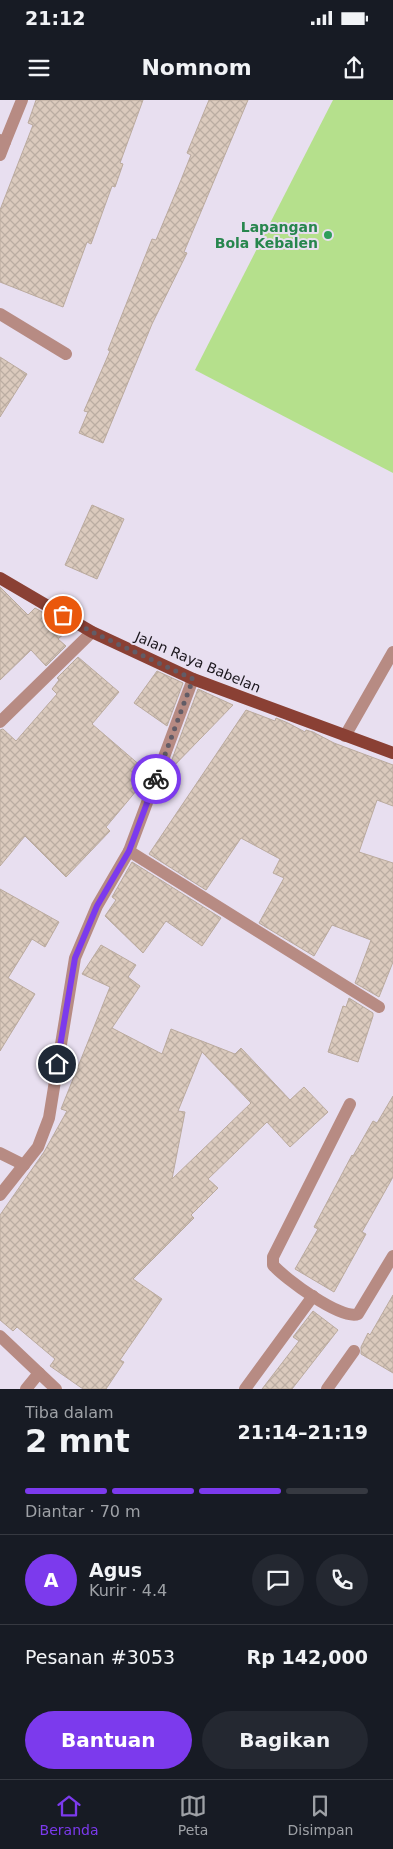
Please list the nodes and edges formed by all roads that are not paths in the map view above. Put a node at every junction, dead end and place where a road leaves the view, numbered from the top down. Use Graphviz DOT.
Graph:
graph roads {
  1 [pos="22,100"];
  2 [pos="2,146"];
  3 [pos="0,314"];
  4 [pos="66,354"];
  5 [pos="0,578"];
  6 [pos="92,632"];
  7 [pos="393,652"];
  8 [pos="193,679"];
  9 [pos="0,722"];
  10 [pos="344,736"];
  11 [pos="393,753"];
  12 [pos="129,851"];
  13 [pos="379,1007"];
  14 [pos="350,1104"];
  15 [pos="0,1153"];
  16 [pos="24,1165"];
  17 [pos="0,1195"];
  18 [pos="393,1256"];
  19 [pos="313,1296"];
  20 [pos="0,1336"];
  21 [pos="354,1351"];
  22 [pos="40,1373"];
  23 [pos="26,1389"];
  24 [pos="56,1389"];
  25 [pos="245,1389"];
  26 [pos="327,1389"];
  1 -- 2 [label="street"];
  3 -- 4 [label="street"];
  5 -- 6 [label="main road, Jalan Raya Babelan"];
  6 -- 8 [label="main road, Jalan Raya Babelan"];
  6 -- 9 [label="street"];
  7 -- 10 [label="street"];
  8 -- 10 [label="main road, Jalan Raya Babelan"];
  8 -- 12 [label="street"];
  10 -- 11 [label="main road, Jalan Raya Babelan"];
  12 -- 13 [label="street"];
  12 -- 16 [label="street"];
  14 -- 19 [label="street"];
  15 -- 16 [label="street"];
  16 -- 17 [label="street"];
  18 -- 19 [label="street"];
  19 -- 25 [label="street"];
  20 -- 22 [label="street"];
  21 -- 26 [label="street"];
  22 -- 23 [label="street"];
  22 -- 24 [label="street"];
}
